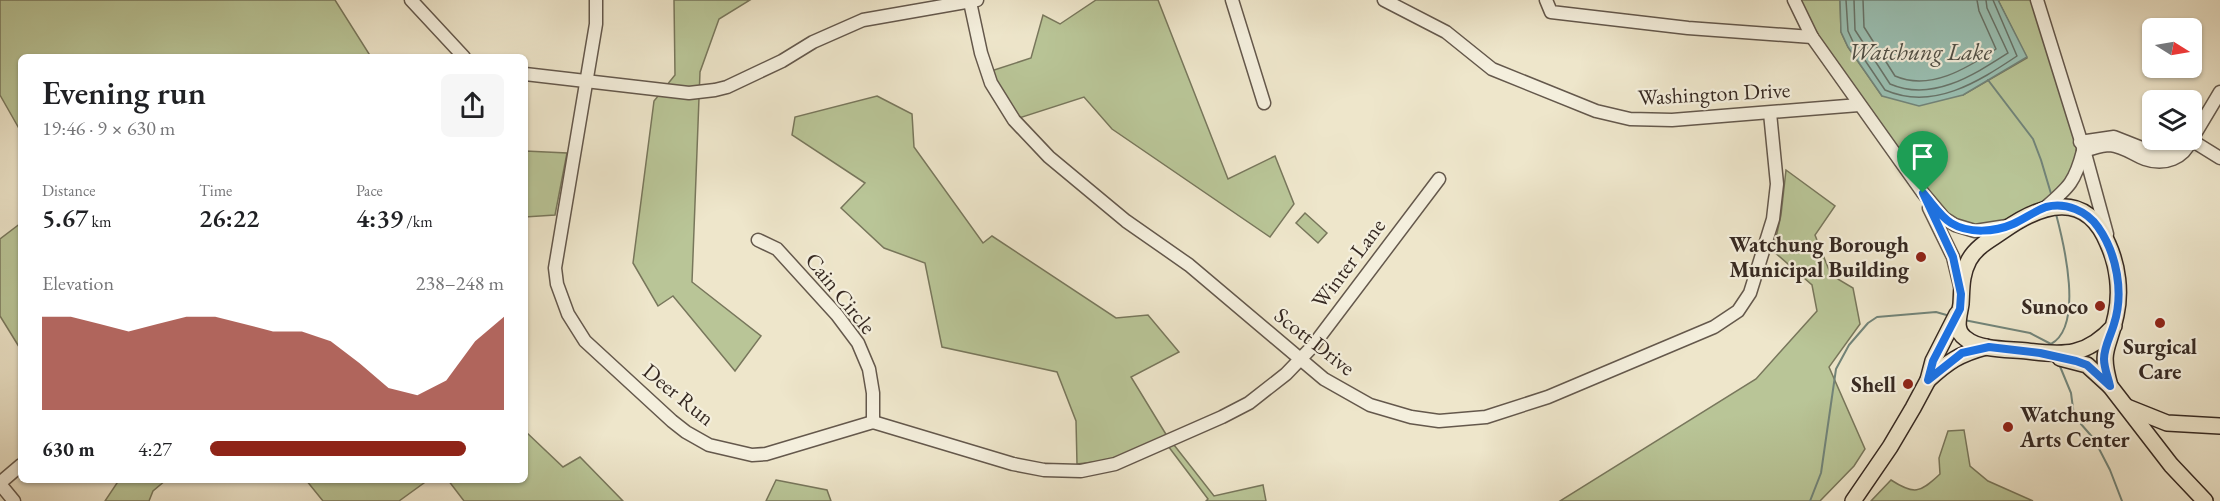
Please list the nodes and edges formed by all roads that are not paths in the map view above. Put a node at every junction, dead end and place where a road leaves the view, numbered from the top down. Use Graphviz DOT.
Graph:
graph roads {
  1 [pos="411,0"];
  2 [pos="596,0"];
  3 [pos="1232,0"];
  4 [pos="1384,0"];
  5 [pos="1546,0"];
  6 [pos="1794,0"];
  7 [pos="2037,0"];
  8 [pos="974,1"];
  9 [pos="1812,37"];
  10 [pos="461,54"];
  11 [pos="528,74"];
  12 [pos="586,81"];
  13 [pos="2218,97"];
  14 [pos="1264,103"];
  15 [pos="1860,105"];
  16 [pos="1770,113"];
  17 [pos="2202,122"];
  18 [pos="2081,146"];
  19 [pos="2202,147"];
  20 [pos="2188,150"];
  21 [pos="2220,158"];
  22 [pos="2075,177"];
  23 [pos="2092,178"];
  24 [pos="1439,179"];
  25 [pos="1923,193"];
  26 [pos="2055,203"];
  27 [pos="2010,225"];
  28 [pos="758,240"];
  29 [pos="2108,244"];
  30 [pos="1960,300"];
  31 [pos="1954,325"];
  32 [pos="2114,326"];
  33 [pos="1989,347"];
  34 [pos="2071,356"];
  35 [pos="1301,360"];
  36 [pos="1928,380"];
  37 [pos="2110,386"];
  38 [pos="2126,407"];
  39 [pos="873,422"];
  40 [pos="2167,423"];
  41 [pos="2220,426"];
  42 [pos="2147,434"];
  43 [pos="18,468"];
  44 [pos="1872,471"];
  45 [pos="0,484"];
  46 [pos="14,501"];
  47 [pos="1840,501"];
  48 [pos="1853,501"];
  49 [pos="2205,501"];
  1 -- 10 [label="street"];
  2 -- 12 [label="street, Deer Run"];
  3 -- 14 [label="street"];
  4 -- 16 [label="street, Washington Drive"];
  5 -- 9 [label="street"];
  6 -- 9 [label="street"];
  7 -- 18 [label="street"];
  8 -- 12 [label="street"];
  8 -- 35 [label="street, Scott Drive"];
  9 -- 15 [label="street"];
  11 -- 12 [label="street"];
  12 -- 39 [label="street, Deer Run"];
  13 -- 17 [label="street"];
  15 -- 16 [label="street, Washington Drive"];
  15 -- 25 [label="street"];
  16 -- 35 [label="street, Scott Drive"];
  18 -- 20 [label="street"];
  18 -- 22 [label="street"];
  18 -- 23 [label="street"];
  19 -- 21 [label="street"];
  22 -- 23 [label="street"];
  22 -- 26 [label="street"];
  23 -- 29 [label="street"];
  24 -- 35 [label="street, Winter Lane"];
  25 -- 27 [label="street"];
  25 -- 30 [label="street"];
  26 -- 27 [label="main road"];
  26 -- 29 [label="main road"];
  27 -- 30 [label="main road"];
  28 -- 39 [label="street, Cain Circle"];
  29 -- 32 [label="main road"];
  30 -- 31 [label="main road"];
  31 -- 33 [label="main road"];
  31 -- 36 [label="main road"];
  32 -- 34 [label="main road"];
  32 -- 37 [label="main road"];
  33 -- 34 [label="main road"];
  33 -- 36 [label="main road"];
  34 -- 37 [label="main road"];
  35 -- 39 [label="street, Winter Lane"];
  36 -- 44 [label="main road"];
  37 -- 38 [label="main road"];
  38 -- 40 [label="main road"];
  38 -- 42 [label="main road"];
  40 -- 41 [label="main road"];
  40 -- 42 [label="main road"];
  42 -- 49 [label="main road"];
  43 -- 45 [label="street"];
  44 -- 47 [label="main road"];
  44 -- 48 [label="main road"];
  45 -- 46 [label="street"];
}
